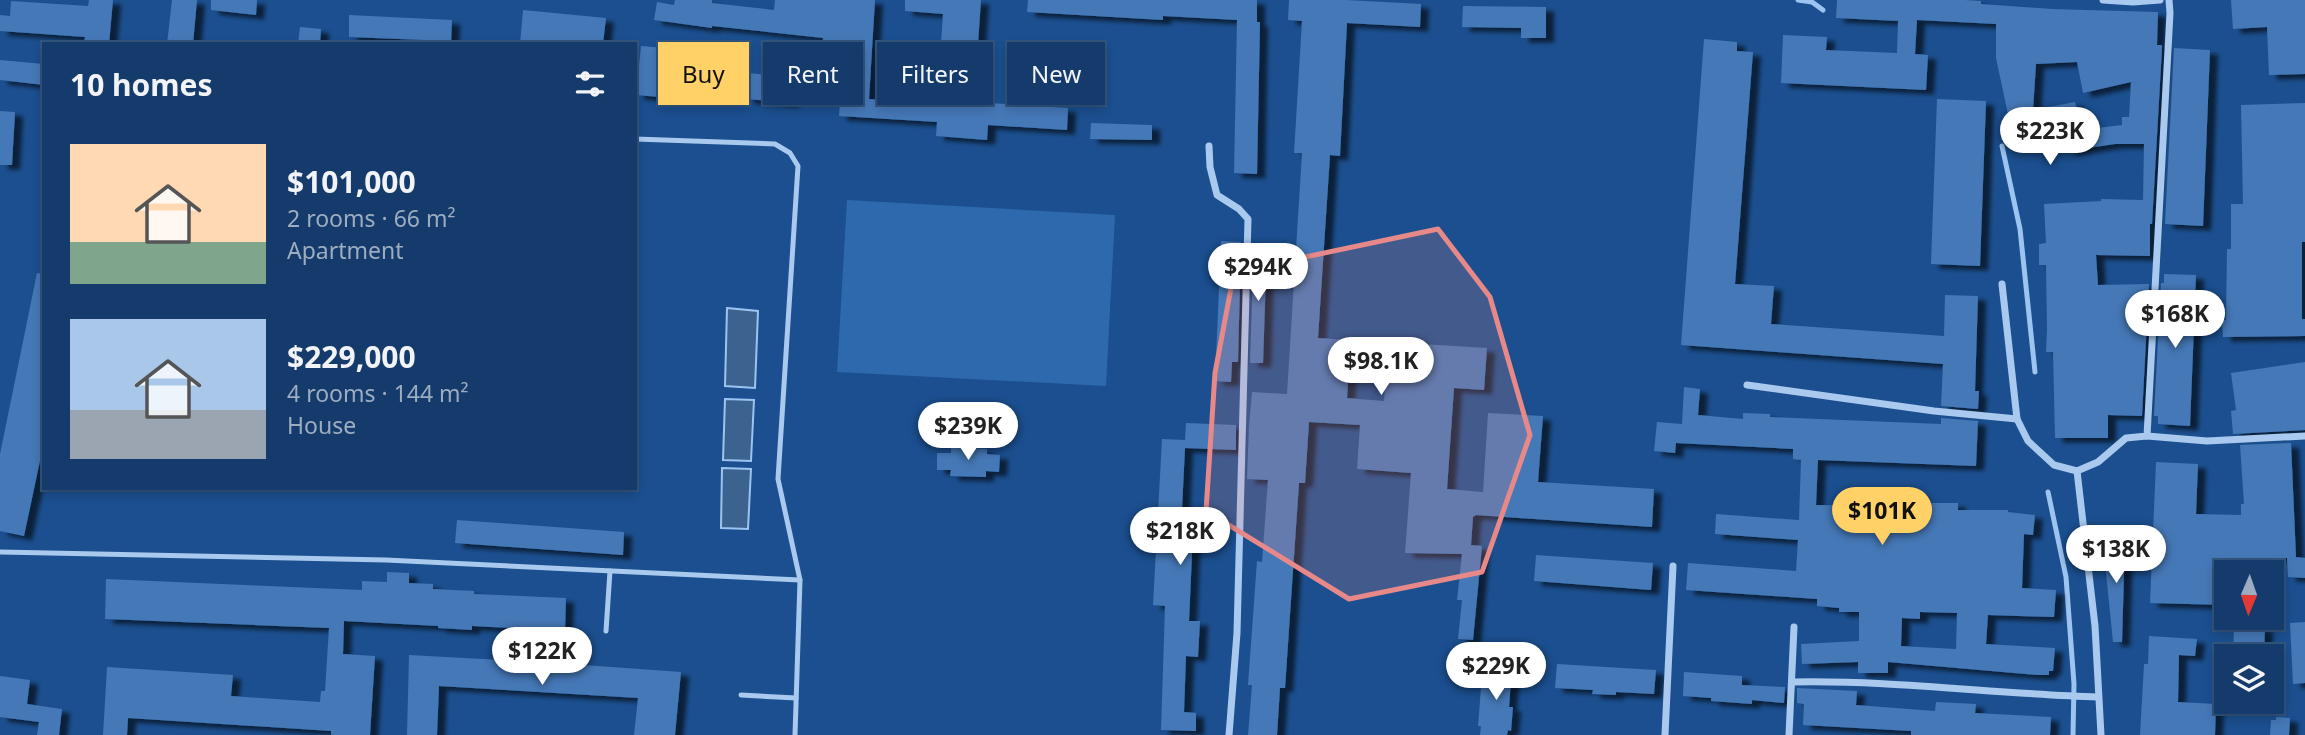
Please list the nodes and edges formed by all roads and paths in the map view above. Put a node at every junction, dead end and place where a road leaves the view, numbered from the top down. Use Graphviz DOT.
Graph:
graph roads {
  1 [pos="2103,0"];
  2 [pos="2160,0"];
  3 [pos="2169,0"];
  4 [pos="637,139"];
  5 [pos="1209,146"];
  6 [pos="2002,284"];
  7 [pos="1747,385"];
  8 [pos="2017,419"];
  9 [pos="2147,436"];
  10 [pos="2305,436"];
  11 [pos="2077,471"];
  12 [pos="0,552"];
  13 [pos="1673,566"];
  14 [pos="610,571"];
  15 [pos="800,580"];
  16 [pos="1794,627"];
  17 [pos="606,631"];
  18 [pos="1792,682"];
  19 [pos="741,695"];
  20 [pos="2098,697"];
  21 [pos="796,698"];
  22 [pos="794,735"];
  23 [pos="1228,735"];
  24 [pos="1665,735"];
  25 [pos="1789,735"];
  26 [pos="2101,735"];
  1 -- 2 [label="street"];
  3 -- 9 [label="street"];
  4 -- 15 [label="lane"];
  5 -- 23 [label="street"];
  6 -- 8 [label="street"];
  7 -- 8 [label="street"];
  8 -- 11 [label="street"];
  9 -- 10 [label="street"];
  9 -- 11 [label="street"];
  11 -- 20 [label="street"];
  12 -- 14 [label="lane"];
  13 -- 24 [label="street"];
  14 -- 15 [label="lane"];
  14 -- 17 [label="lane"];
  15 -- 21 [label="lane"];
  16 -- 18 [label="street"];
  18 -- 20 [label="street"];
  18 -- 25 [label="street"];
  19 -- 21 [label="lane"];
  20 -- 26 [label="street"];
  21 -- 22 [label="lane"];
}
